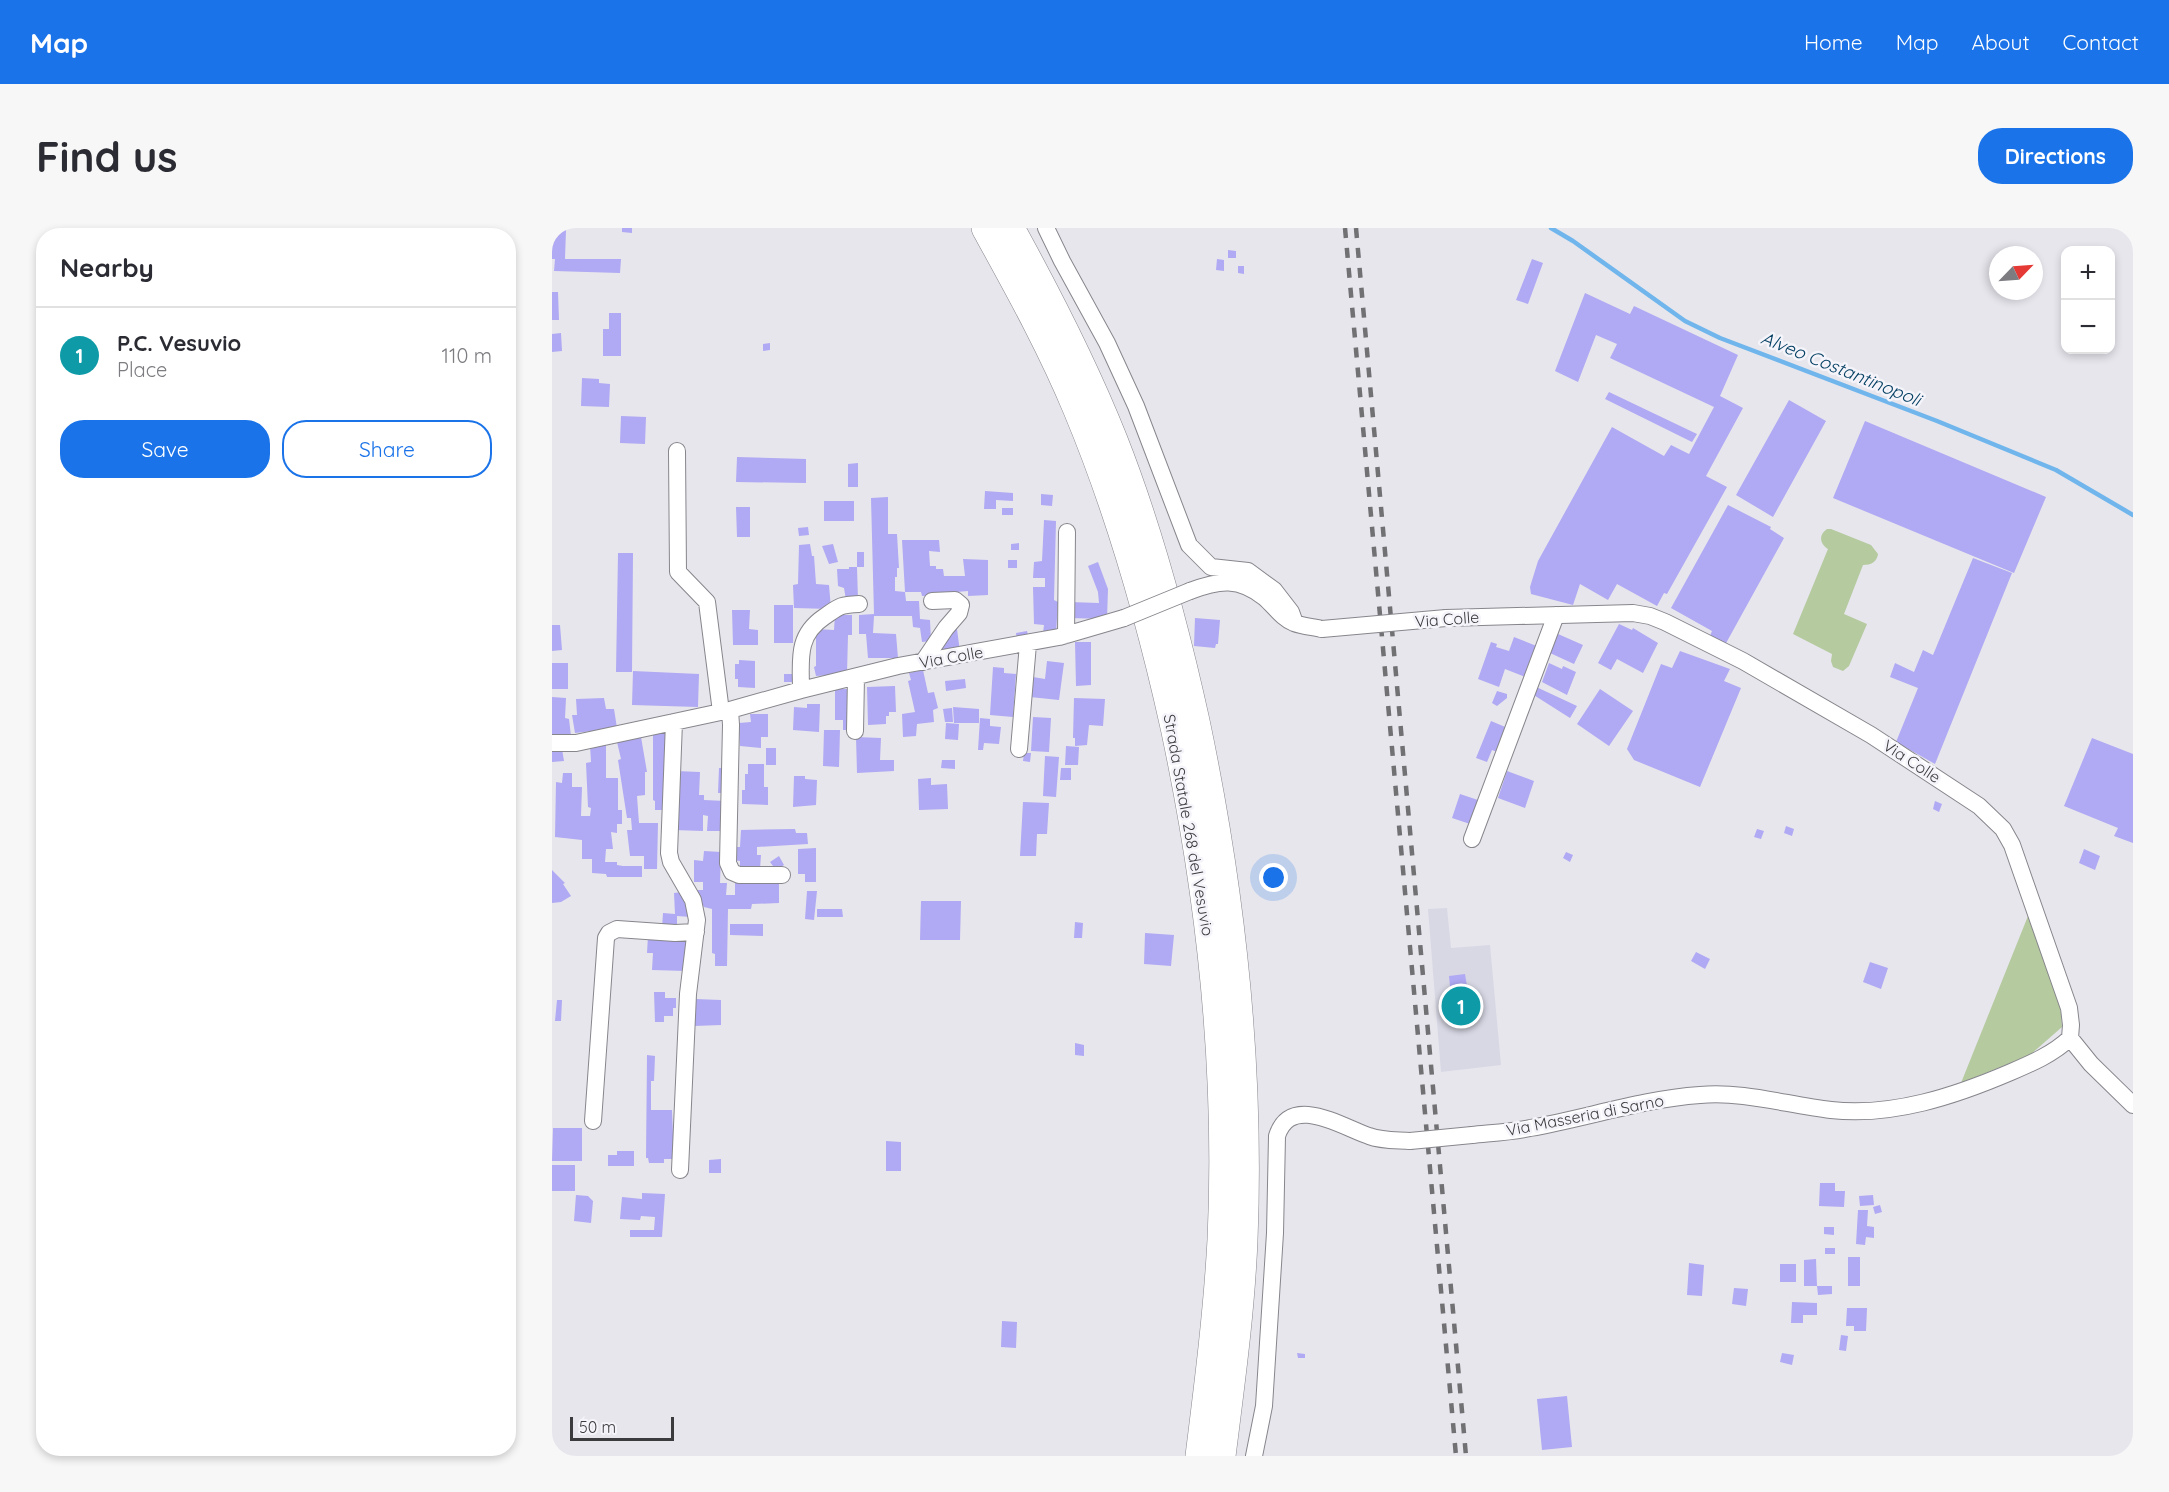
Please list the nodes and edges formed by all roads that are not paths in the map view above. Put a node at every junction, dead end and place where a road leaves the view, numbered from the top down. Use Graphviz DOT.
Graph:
graph roads {
  1 [pos="985,228"];
  2 [pos="1011,228"];
  3 [pos="1046,228"];
  4 [pos="677,451"];
  5 [pos="1067,532"];
  6 [pos="932,601"];
  7 [pos="859,604"];
  8 [pos="1556,615"];
  9 [pos="1295,623"];
  10 [pos="1066,635"];
  11 [pos="1028,644"];
  12 [pos="923,662"];
  13 [pos="856,676"];
  14 [pos="801,690"];
  15 [pos="725,711"];
  16 [pos="674,722"];
  17 [pos="855,731"];
  18 [pos="552,744"];
  19 [pos="1019,749"];
  20 [pos="1472,839"];
  21 [pos="782,875"];
  22 [pos="696,932"];
  23 [pos="2070,1038"];
  24 [pos="2133,1105"];
  25 [pos="592,1120"];
  26 [pos="680,1170"];
  27 [pos="1199,1456"];
  28 [pos="1222,1456"];
  29 [pos="1254,1456"];
  1 -- 27 [label="highway, Strada Statale 268 del Vesuvio"];
  2 -- 28 [label="highway, Strada Statale 268 del Vesuvio"];
  3 -- 9 [label="street"];
  4 -- 15 [label="street"];
  5 -- 10 [label="street"];
  6 -- 12 [label="street"];
  7 -- 14 [label="street"];
  8 -- 9 [label="street, Via Colle, bridge"];
  8 -- 20 [label="street"];
  8 -- 23 [label="street, Via Colle"];
  9 -- 10 [label="street, Via Colle, bridge"];
  10 -- 11 [label="street, Via Colle"];
  11 -- 12 [label="street, Via Colle"];
  11 -- 19 [label="street"];
  12 -- 13 [label="street, Via Colle"];
  13 -- 14 [label="street, Via Colle"];
  13 -- 17 [label="street"];
  14 -- 15 [label="street, Via Colle"];
  15 -- 16 [label="street, Via Colle"];
  15 -- 21 [label="street"];
  16 -- 18 [label="street, Via Colle"];
  16 -- 22 [label="street"];
  22 -- 25 [label="street"];
  22 -- 26 [label="street"];
  23 -- 24 [label="street"];
  23 -- 29 [label="street, Via Masseria di Sarno, bridge"];
}
